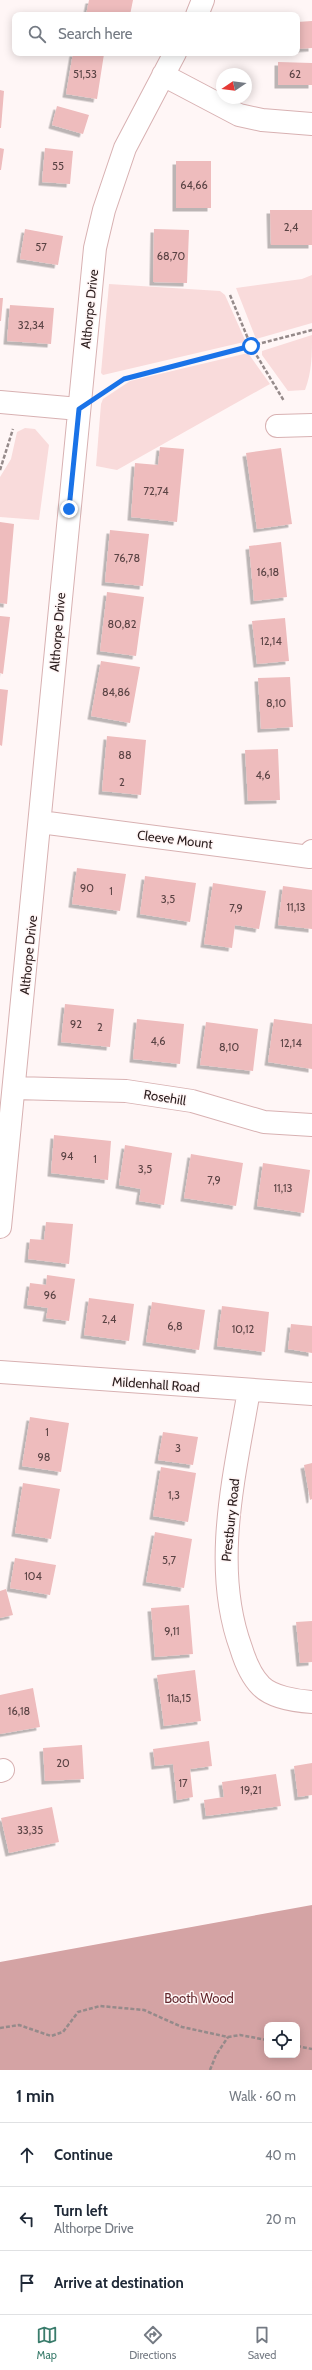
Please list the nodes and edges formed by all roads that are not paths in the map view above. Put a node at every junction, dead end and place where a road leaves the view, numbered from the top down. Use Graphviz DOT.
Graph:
graph roads {
  1 [pos="204,0"];
  2 [pos="198,12"];
  3 [pos="174,56"];
  4 [pos="163,75"];
  5 [pos="312,124"];
  6 [pos="0,402"];
  7 [pos="79,409"];
  8 [pos="312,425"];
  9 [pos="277,426"];
  10 [pos="40,822"];
  11 [pos="311,855"];
  12 [pos="14,1088"];
  13 [pos="312,1125"];
  14 [pos="0,1227"];
  15 [pos="0,1372"];
  16 [pos="249,1390"];
  17 [pos="312,1394"];
  18 [pos="312,1702"];
  1 -- 2 [label="street"];
  3 -- 4 [label="street, Althorpe Drive"];
  4 -- 5 [label="street"];
  4 -- 7 [label="street, Althorpe Drive"];
  6 -- 7 [label="street"];
  7 -- 10 [label="street, Althorpe Drive"];
  8 -- 9 [label="street"];
  10 -- 11 [label="street, Cleeve Mount"];
  10 -- 12 [label="street, Althorpe Drive"];
  12 -- 13 [label="street, Rosehill"];
  12 -- 14 [label="street, Althorpe Drive"];
  15 -- 16 [label="street, Mildenhall Road"];
  16 -- 17 [label="street, Mildenhall Road"];
  16 -- 18 [label="street, Prestbury Road"];
}
